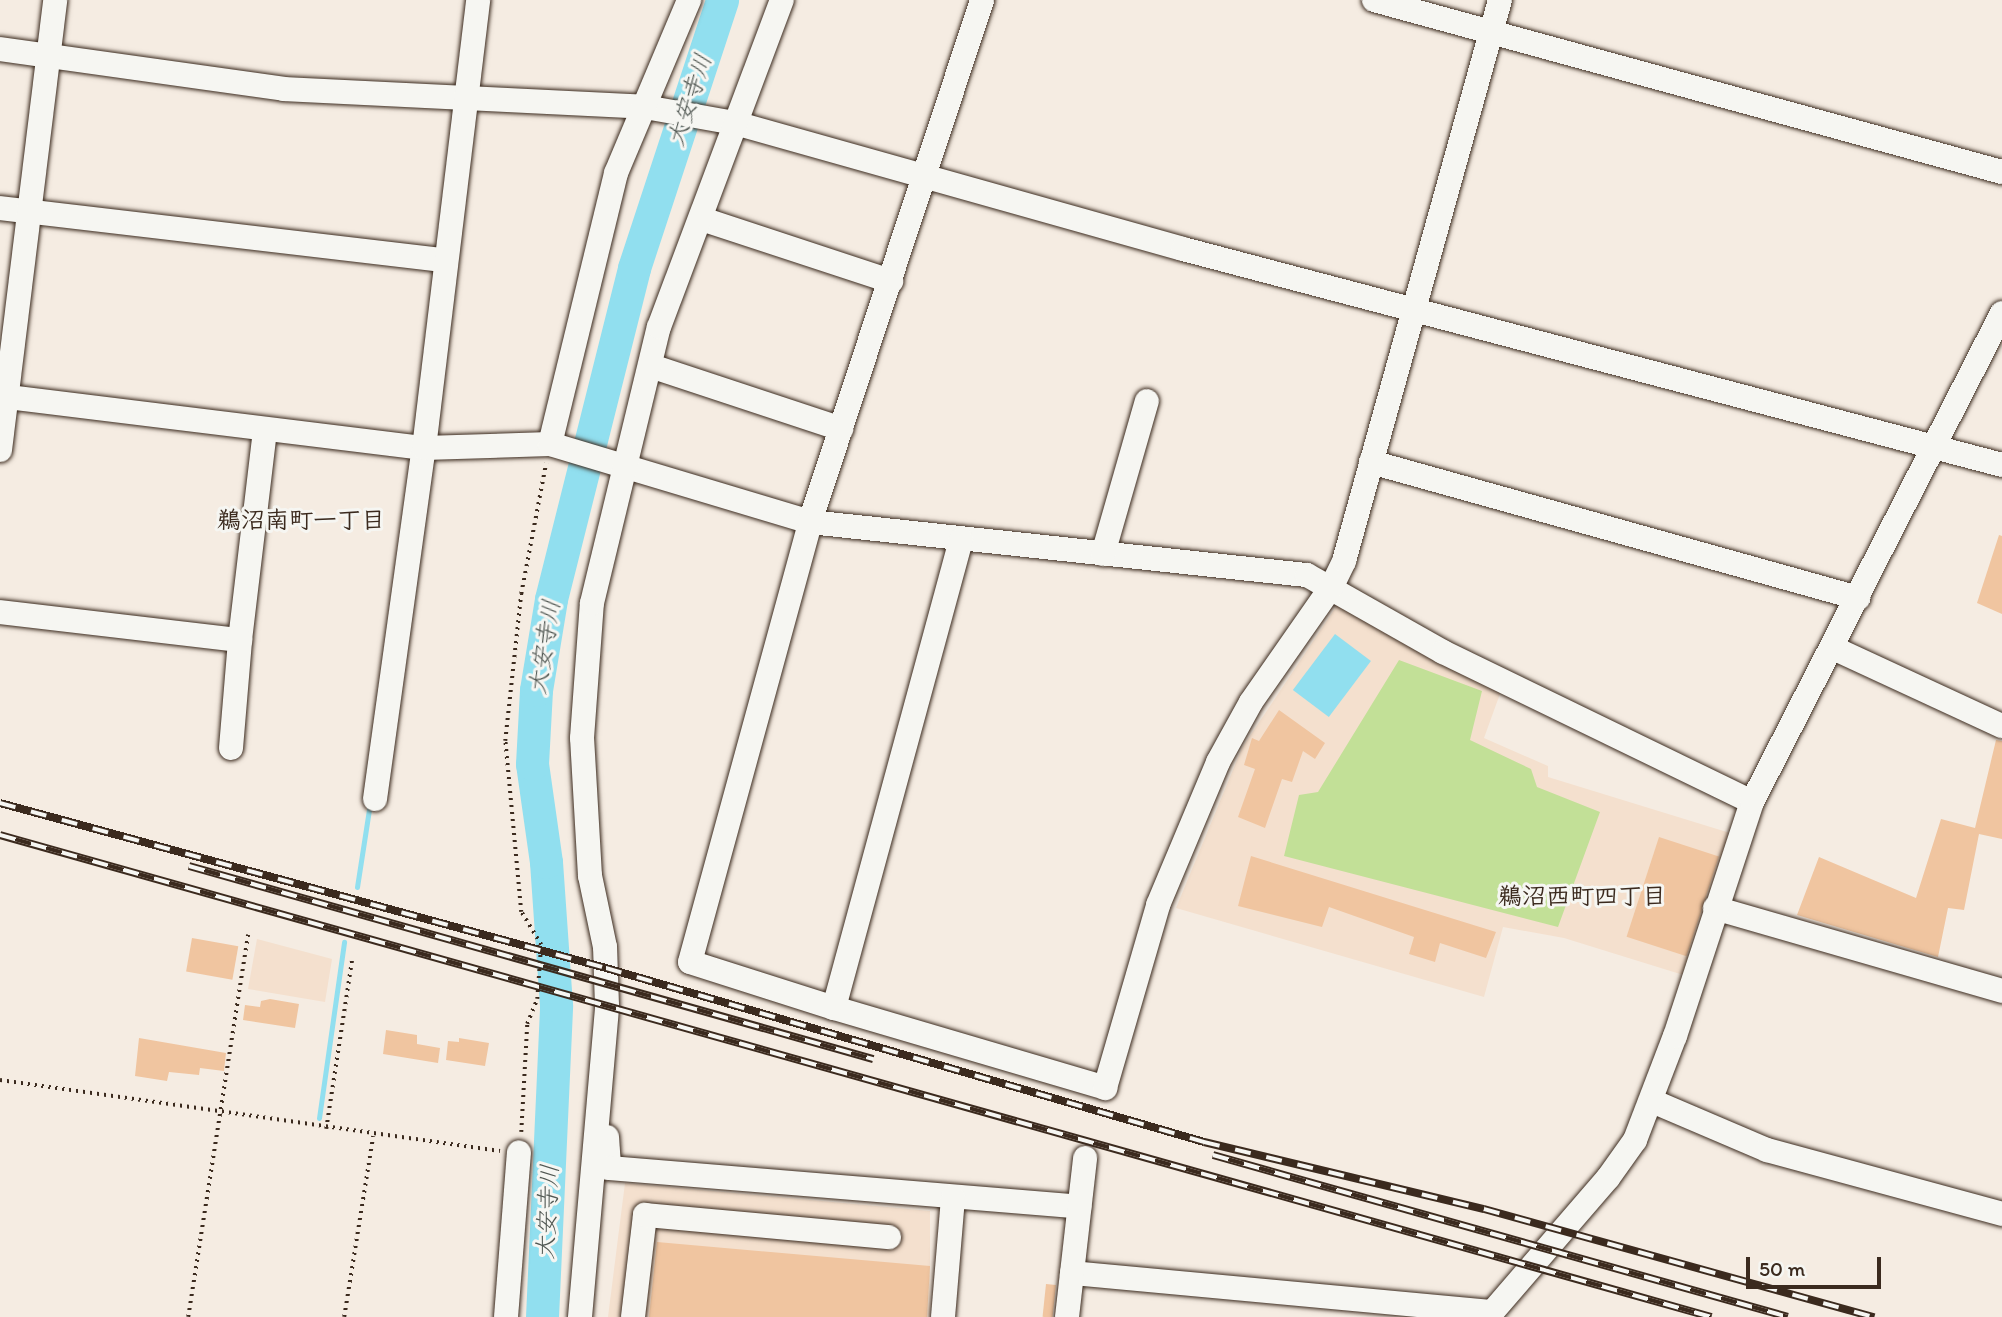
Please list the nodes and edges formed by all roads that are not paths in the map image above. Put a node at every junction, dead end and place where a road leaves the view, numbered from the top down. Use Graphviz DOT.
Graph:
graph roads {
  1 [pos="55,0"];
  2 [pos="478,0"];
  3 [pos="689,0"];
  4 [pos="782,0"];
  5 [pos="982,0"];
  6 [pos="1374,0"];
  7 [pos="1500,0"];
  8 [pos="1491,32"];
  9 [pos="0,49"];
  10 [pos="48,58"];
  11 [pos="466,98"];
  12 [pos="650,108"];
  13 [pos="728,122"];
  14 [pos="2002,172"];
  15 [pos="926,174"];
  16 [pos="0,208"];
  17 [pos="27,211"];
  18 [pos="708,221"];
  19 [pos="444,260"];
  20 [pos="891,281"];
  21 [pos="1413,306"];
  22 [pos="2002,313"];
  23 [pos="660,369"];
  24 [pos="3,397"];
  25 [pos="1147,401"];
  26 [pos="265,429"];
  27 [pos="841,429"];
  28 [pos="551,444"];
  29 [pos="1938,446"];
  30 [pos="424,448"];
  31 [pos="0,450"];
  32 [pos="1371,462"];
  33 [pos="2002,464"];
  34 [pos="623,466"];
  35 [pos="810,522"];
  36 [pos="961,540"];
  37 [pos="1103,554"];
  38 [pos="1332,586"];
  39 [pos="1858,598"];
  40 [pos="0,612"];
  41 [pos="240,640"];
  42 [pos="1833,648"];
  43 [pos="2002,726"];
  44 [pos="231,748"];
  45 [pos="375,799"];
  46 [pos="1752,802"];
  47 [pos="1715,908"];
  48 [pos="2002,991"];
  49 [pos="834,1008"];
  50 [pos="598,1085"];
  51 [pos="1652,1101"];
  52 [pos="519,1153"];
  53 [pos="1085,1158"];
  54 [pos="953,1198"];
  55 [pos="1079,1207"];
  56 [pos="2002,1214"];
  57 [pos="889,1237"];
  58 [pos="1072,1273"];
  59 [pos="1490,1314"];
  60 [pos="506,1317"];
  61 [pos="580,1317"];
  62 [pos="633,1317"];
  63 [pos="943,1317"];
  64 [pos="1067,1317"];
  1 -- 10 [label="street"];
  2 -- 11 [label="street"];
  3 -- 12 [label="street"];
  4 -- 13 [label="street"];
  5 -- 15 [label="street"];
  6 -- 8 [label="street"];
  7 -- 8 [label="street"];
  8 -- 14 [label="street"];
  8 -- 21 [label="street"];
  9 -- 10 [label="street"];
  10 -- 11 [label="street"];
  10 -- 17 [label="street"];
  11 -- 12 [label="street"];
  11 -- 19 [label="street"];
  12 -- 13 [label="street"];
  12 -- 28 [label="street"];
  13 -- 15 [label="street"];
  13 -- 34 [label="street"];
  15 -- 20 [label="street"];
  15 -- 21 [label="street"];
  16 -- 17 [label="street"];
  17 -- 19 [label="street"];
  17 -- 24 [label="street"];
  18 -- 20 [label="street"];
  19 -- 30 [label="street"];
  20 -- 27 [label="street"];
  21 -- 29 [label="street"];
  21 -- 32 [label="street"];
  22 -- 29 [label="street"];
  23 -- 27 [label="street"];
  24 -- 26 [label="street"];
  24 -- 31 [label="street"];
  25 -- 37 [label="street"];
  26 -- 30 [label="street"];
  26 -- 41 [label="street"];
  27 -- 35 [label="street"];
  28 -- 30 [label="street"];
  28 -- 34 [label="street"];
  29 -- 33 [label="street"];
  29 -- 39 [label="street"];
  30 -- 45 [label="street"];
  32 -- 38 [label="street"];
  32 -- 39 [label="street"];
  34 -- 35 [label="street"];
  34 -- 50 [label="street"];
  35 -- 36 [label="street"];
  35 -- 49 [label="street"];
  36 -- 37 [label="street"];
  36 -- 49 [label="street"];
  37 -- 38 [label="street"];
  38 -- 46 [label="street"];
  38 -- 49 [label="street"];
  39 -- 42 [label="street"];
  40 -- 41 [label="street"];
  41 -- 44 [label="street"];
  42 -- 43 [label="street"];
  42 -- 46 [label="street"];
  46 -- 47 [label="street"];
  47 -- 48 [label="street"];
  47 -- 51 [label="street"];
  50 -- 54 [label="street"];
  50 -- 61 [label="street"];
  51 -- 56 [label="street"];
  51 -- 59 [label="street"];
  52 -- 60 [label="street"];
  53 -- 55 [label="street"];
  54 -- 55 [label="street"];
  54 -- 63 [label="street"];
  55 -- 58 [label="street"];
  57 -- 62 [label="street"];
  58 -- 59 [label="street"];
  58 -- 64 [label="street"];
}
